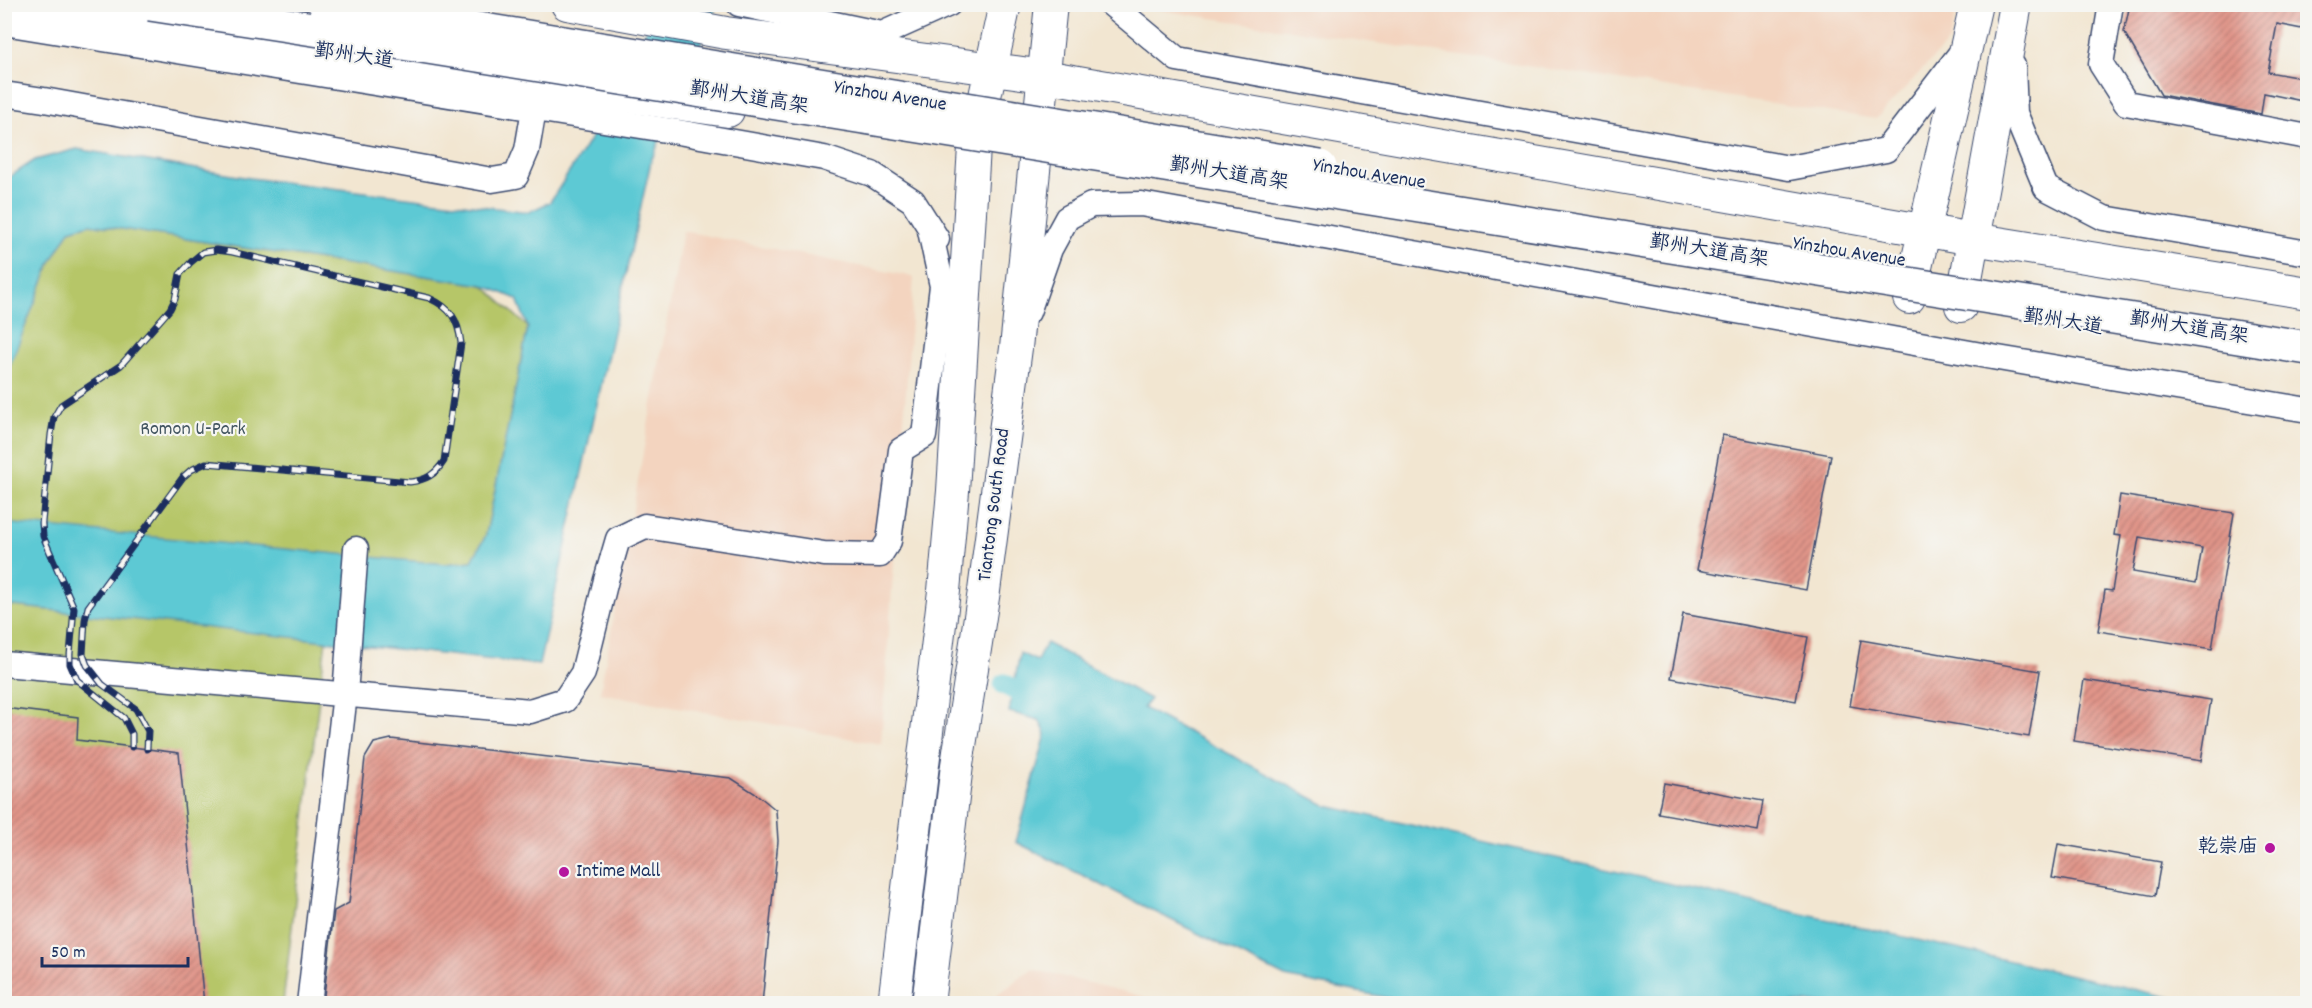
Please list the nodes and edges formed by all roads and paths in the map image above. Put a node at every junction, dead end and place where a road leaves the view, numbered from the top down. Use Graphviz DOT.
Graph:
graph roads {
  1 [pos="150,4"];
  2 [pos="325,4"];
  3 [pos="567,4"];
  4 [pos="739,4"];
  5 [pos="949,4"];
  6 [pos="1005,4"];
  7 [pos="1051,4"];
  8 [pos="1111,4"];
  9 [pos="1976,4"];
  10 [pos="2111,4"];
  11 [pos="4,6"];
  12 [pos="2014,17"];
  13 [pos="4,23"];
  14 [pos="1967,44"];
  15 [pos="990,69"];
  16 [pos="1044,76"];
  17 [pos="4,94"];
  18 [pos="590,105"];
  19 [pos="704,108"];
  20 [pos="534,109"];
  21 [pos="2307,137"];
  22 [pos="974,147"];
  23 [pos="1035,158"];
  24 [pos="929,226"];
  25 [pos="1925,230"];
  26 [pos="1973,239"];
  27 [pos="2307,253"];
  28 [pos="2307,293"];
  29 [pos="1909,298"];
  30 [pos="1961,306"];
  31 [pos="2307,328"];
  32 [pos="960,340"];
  33 [pos="1016,348"];
  34 [pos="2307,348"];
  35 [pos="2307,364"];
  36 [pos="2307,410"];
  37 [pos="356,549"];
  38 [pos="4,664"];
  39 [pos="345,694"];
  40 [pos="309,1004"];
  41 [pos="894,1004"];
  42 [pos="928,1004"];
  1 -- 34 [label="highway, 鄞州大道高架, bridge"];
  2 -- 31 [label="highway, Yinzhou Avenue, bridge"];
  3 -- 15 [label="main road, Yinzhou Avenue"];
  4 -- 5 [label="street"];
  6 -- 15 [label="main road"];
  7 -- 16 [label="main road, Tiantong South Road"];
  8 -- 14 [label="street"];
  9 -- 14 [label="main road"];
  10 -- 21 [label="street"];
  11 -- 18 [label="main road, 鄞州大道"];
  12 -- 26 [label="main road"];
  12 -- 27 [label="street"];
  13 -- 20 [label="street"];
  14 -- 25 [label="main road"];
  15 -- 16 [label="main road, Yinzhou Avenue"];
  15 -- 22 [label="main road"];
  16 -- 23 [label="main road, Tiantong South Road"];
  16 -- 25 [label="main road, Yinzhou Avenue"];
  17 -- 20 [label="street"];
  18 -- 19 [label="main road, 鄞州大道"];
  18 -- 20 [label="street"];
  18 -- 24 [label="street"];
  19 -- 22 [label="main road, Yinzhou Avenue"];
  22 -- 23 [label="main road, Yinzhou Avenue"];
  22 -- 32 [label="main road"];
  23 -- 29 [label="main road, Yinzhou Avenue"];
  23 -- 33 [label="main road, Tiantong South Road"];
  24 -- 32 [label="street"];
  24 -- 39 [label="street"];
  25 -- 26 [label="main road, Yinzhou Avenue"];
  25 -- 29 [label="main road"];
  26 -- 28 [label="main road, Yinzhou Avenue"];
  26 -- 30 [label="main road"];
  29 -- 30 [label="main road, Yinzhou Avenue"];
  30 -- 35 [label="main road, 鄞州大道"];
  32 -- 41 [label="main road"];
  33 -- 36 [label="street"];
  33 -- 42 [label="main road, Tiantong South Road"];
  37 -- 39 [label="street"];
  38 -- 39 [label="street"];
  39 -- 40 [label="street"];
}
